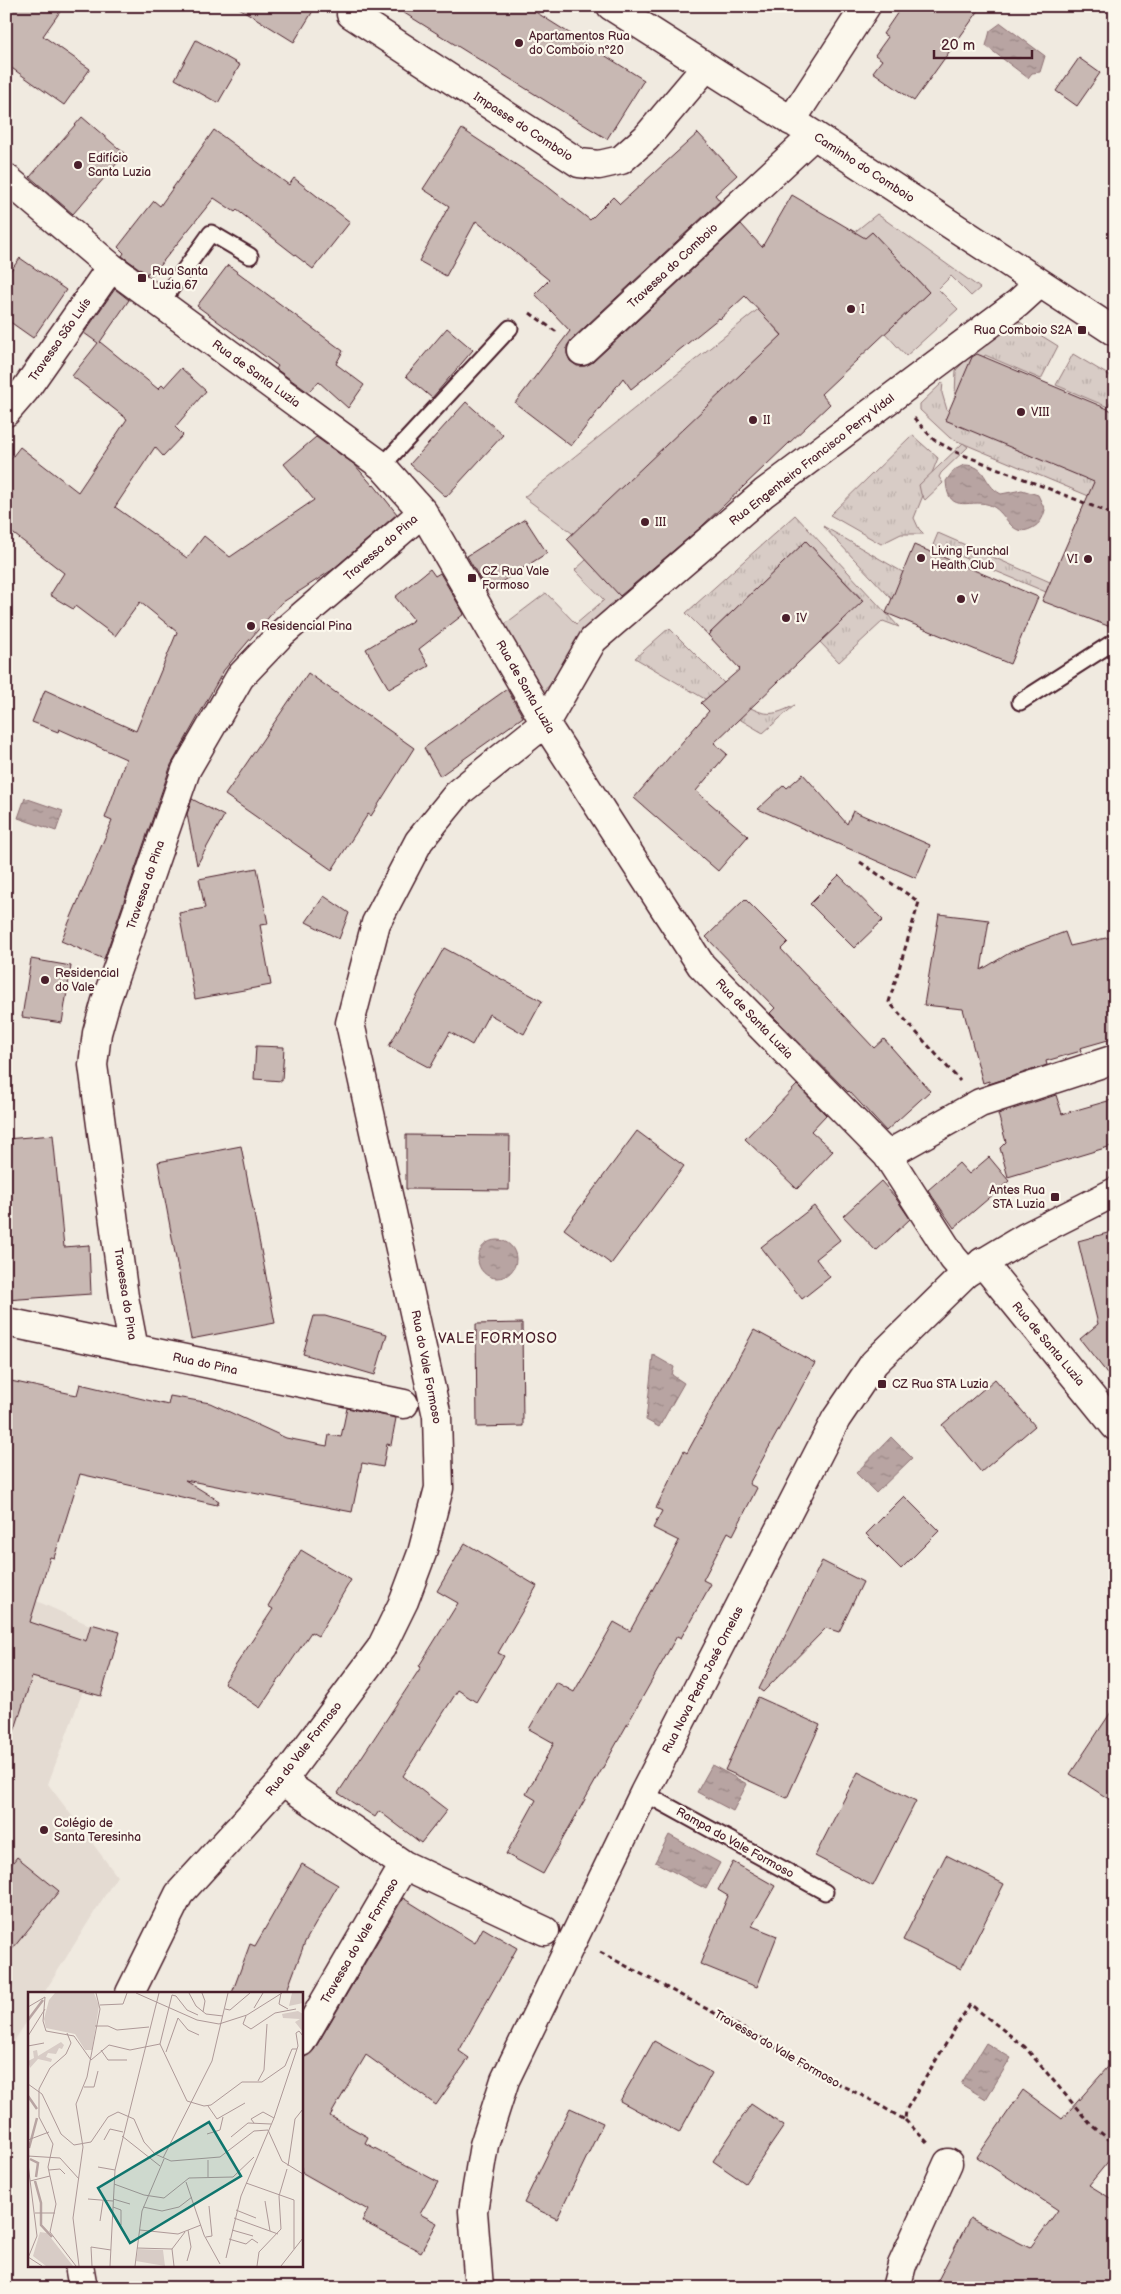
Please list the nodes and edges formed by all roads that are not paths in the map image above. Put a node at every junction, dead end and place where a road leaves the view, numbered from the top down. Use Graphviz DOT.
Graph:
graph roads {
  1 [pos="612,6"];
  2 [pos="866,6"];
  3 [pos="351,14"];
  4 [pos="706,67"];
  5 [pos="802,128"];
  6 [pos="6,178"];
  7 [pos="250,256"];
  8 [pos="111,267"];
  9 [pos="1040,282"];
  10 [pos="160,304"];
  11 [pos="510,328"];
  12 [pos="1115,332"];
  13 [pos="582,350"];
  14 [pos="6,412"];
  15 [pos="382,466"];
  16 [pos="423,512"];
  17 [pos="1115,641"];
  18 [pos="1020,702"];
  19 [pos="545,722"];
  20 [pos="1115,1059"];
  21 [pos="886,1155"];
  22 [pos="1115,1192"];
  23 [pos="974,1268"];
  24 [pos="6,1322"];
  25 [pos="134,1349"];
  26 [pos="404,1404"];
  27 [pos="1115,1426"];
  28 [pos="282,1781"];
  29 [pos="644,1793"];
  30 [pos="404,1865"];
  31 [pos="825,1892"];
  32 [pos="545,1931"];
  33 [pos="130,1992"];
  34 [pos="302,2040"];
  35 [pos="948,2163"];
  36 [pos="79,2266"];
  37 [pos="83,2288"];
  38 [pos="479,2288"];
  39 [pos="896,2288"];
  1 -- 4 [label="street, Caminho do Comboio"];
  2 -- 5 [label="street, Travessa do Comboio"];
  3 -- 4 [label="street, Impasse do Comboio"];
  4 -- 5 [label="street, Caminho do Comboio"];
  5 -- 9 [label="street, Caminho do Comboio"];
  5 -- 13 [label="street, Travessa do Comboio"];
  6 -- 8 [label="street, Rua de Santa Luzia"];
  7 -- 10 [label="lane"];
  8 -- 10 [label="street, Rua de Santa Luzia"];
  8 -- 14 [label="street, Travessa São Luís"];
  9 -- 12 [label="street, Caminho do Comboio"];
  9 -- 19 [label="street, Rua Engenheiro Francisco Perry Vidal"];
  10 -- 15 [label="street, Rua de Santa Luzia"];
  11 -- 15 [label="lane"];
  15 -- 16 [label="street, Rua de Santa Luzia"];
  16 -- 19 [label="street, Rua de Santa Luzia"];
  16 -- 25 [label="street, Travessa do Pina"];
  17 -- 18 [label="lane"];
  19 -- 21 [label="street, Rua de Santa Luzia"];
  19 -- 28 [label="street, Rua do Vale Formoso"];
  20 -- 21 [label="street"];
  21 -- 23 [label="street, Rua de Santa Luzia"];
  22 -- 23 [label="street, Rua Nova Pedro José Ornelas"];
  23 -- 27 [label="street, Rua de Santa Luzia"];
  23 -- 29 [label="street, Rua Nova Pedro José Ornelas"];
  24 -- 25 [label="street, Rua do Pina"];
  25 -- 26 [label="street, Rua do Pina"];
  28 -- 30 [label="street, Travessa do Vale Formoso"];
  28 -- 33 [label="street, Rua do Vale Formoso"];
  29 -- 31 [label="lane, Rampa do Vale Formoso"];
  29 -- 38 [label="street, Rua Nova Pedro José Ornelas"];
  30 -- 32 [label="street, Travessa do Vale Formoso"];
  30 -- 34 [label="street, Travessa do Vale Formoso"];
  35 -- 39 [label="street"];
  36 -- 37 [label="street"];
}
